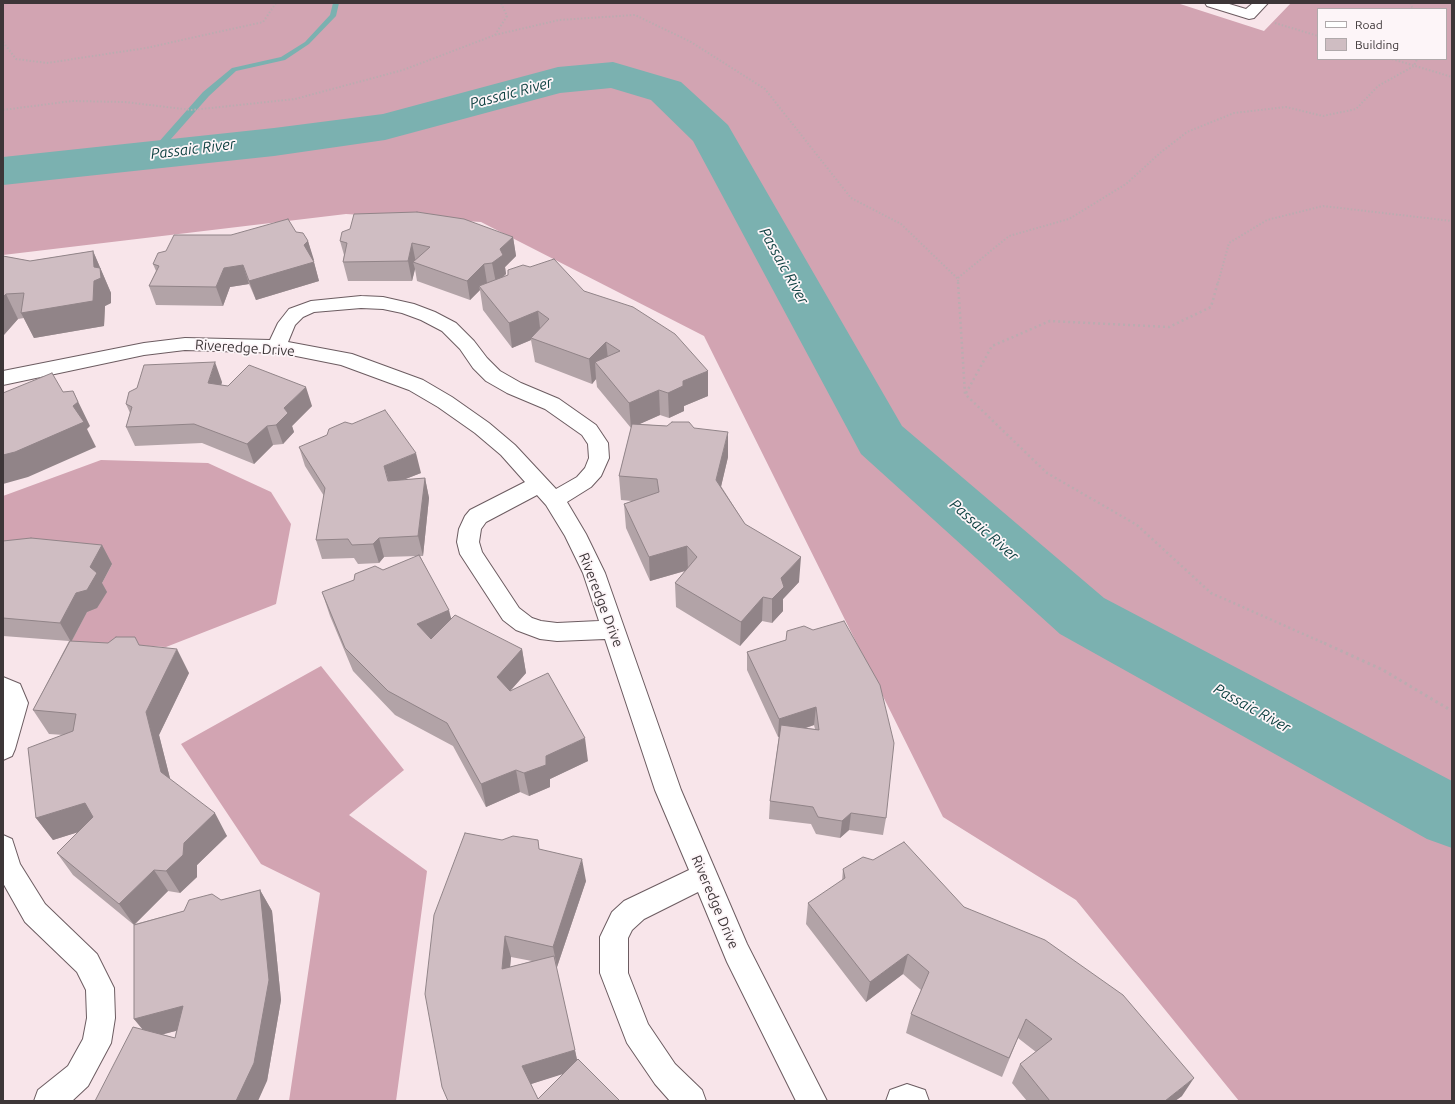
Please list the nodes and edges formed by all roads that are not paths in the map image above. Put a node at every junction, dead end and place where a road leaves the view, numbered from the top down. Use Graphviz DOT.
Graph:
graph roads {
  1 [pos="1212,3"];
  2 [pos="1261,3"];
  3 [pos="276,347"];
  4 [pos="3,378"];
  5 [pos="546,492"];
  6 [pos="613,629"];
  7 [pos="3,686"];
  8 [pos="3,749"];
  9 [pos="3,847"];
  10 [pos="704,876"];
  11 [pos="50,1101"];
  12 [pos="691,1101"];
  13 [pos="812,1101"];
  14 [pos="901,1101"];
  15 [pos="914,1101"];
  1 -- 2 [label="street"];
  3 -- 4 [label="street, Riveredge Drive"];
  3 -- 5 [label="street, Riveredge Drive"];
  3 -- 5 [label="street"];
  5 -- 6 [label="street, Riveredge Drive"];
  5 -- 6 [label="street"];
  6 -- 10 [label="street, Riveredge Drive"];
  7 -- 8 [label="street"];
  9 -- 11 [label="street"];
  10 -- 12 [label="street"];
  10 -- 13 [label="street, Riveredge Drive"];
  14 -- 15 [label="street"];
}
